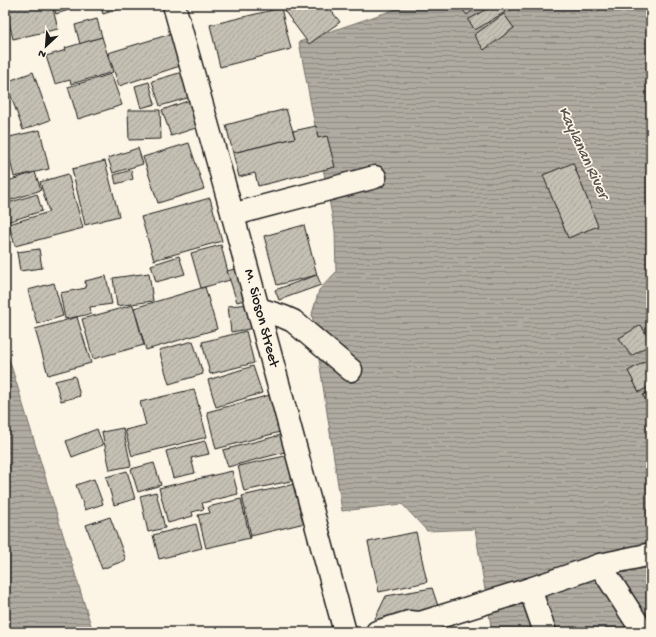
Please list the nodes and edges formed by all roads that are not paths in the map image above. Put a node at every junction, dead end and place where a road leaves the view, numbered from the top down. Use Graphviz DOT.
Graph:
graph roads {
  1 [pos="174,5"];
  2 [pos="375,177"];
  3 [pos="233,216"];
  4 [pos="259,309"];
  5 [pos="351,370"];
  6 [pos="651,555"];
  7 [pos="600,565"];
  8 [pos="530,589"];
  9 [pos="423,627"];
  10 [pos="345,632"];
  11 [pos="377,632"];
  12 [pos="544,632"];
  13 [pos="643,632"];
  1 -- 3 [label="street, M. Sioson Street"];
  2 -- 3 [label="street"];
  3 -- 4 [label="street, M. Sioson Street"];
  4 -- 5 [label="street"];
  4 -- 10 [label="street, M. Sioson Street"];
  6 -- 7 [label="street"];
  7 -- 8 [label="street"];
  7 -- 13 [label="street"];
  8 -- 9 [label="street"];
  8 -- 12 [label="street"];
  9 -- 11 [label="street"];
}
